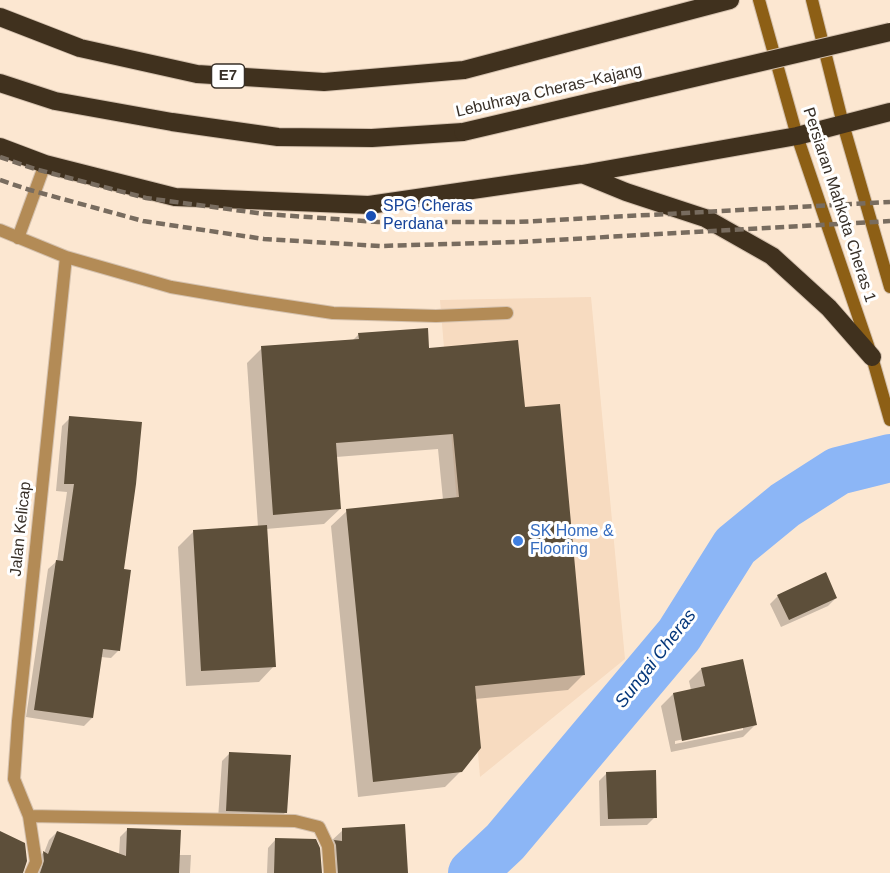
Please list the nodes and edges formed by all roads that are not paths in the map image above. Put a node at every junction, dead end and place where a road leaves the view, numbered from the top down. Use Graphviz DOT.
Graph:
graph roads {
  1 [pos="730,0"];
  2 [pos="759,0"];
  3 [pos="812,0"];
  4 [pos="0,17"];
  5 [pos="890,32"];
  6 [pos="0,83"];
  7 [pos="890,112"];
  8 [pos="843,124"];
  9 [pos="797,136"];
  10 [pos="0,147"];
  11 [pos="45,164"];
  12 [pos="582,174"];
  13 [pos="0,230"];
  14 [pos="18,238"];
  15 [pos="66,256"];
  16 [pos="890,286"];
  17 [pos="507,313"];
  18 [pos="872,357"];
  19 [pos="890,420"];
  20 [pos="29,816"];
  21 [pos="31,873"];
  22 [pos="330,873"];
  1 -- 4 [label="highway, E7"];
  2 -- 9 [label="main road, Persiaran Mahkota Cheras 1"];
  3 -- 8 [label="main road, Persiaran Mahkota Cheras 1"];
  5 -- 6 [label="highway, Lebuhraya Cheras–Kajang, bridge"];
  7 -- 8 [label="highway"];
  8 -- 9 [label="highway"];
  8 -- 16 [label="main road, Persiaran Mahkota Cheras 1"];
  9 -- 12 [label="highway"];
  9 -- 18 [label="main road, Persiaran Mahkota Cheras 1"];
  10 -- 11 [label="highway"];
  11 -- 12 [label="highway"];
  11 -- 14 [label="street"];
  12 -- 18 [label="highway"];
  13 -- 14 [label="street"];
  14 -- 15 [label="street"];
  15 -- 17 [label="street"];
  15 -- 20 [label="street, Jalan Kelicap"];
  18 -- 19 [label="main road, Persiaran Mahkota Cheras 1"];
  20 -- 21 [label="street, Jalan Kelicap"];
  20 -- 22 [label="street"];
}
